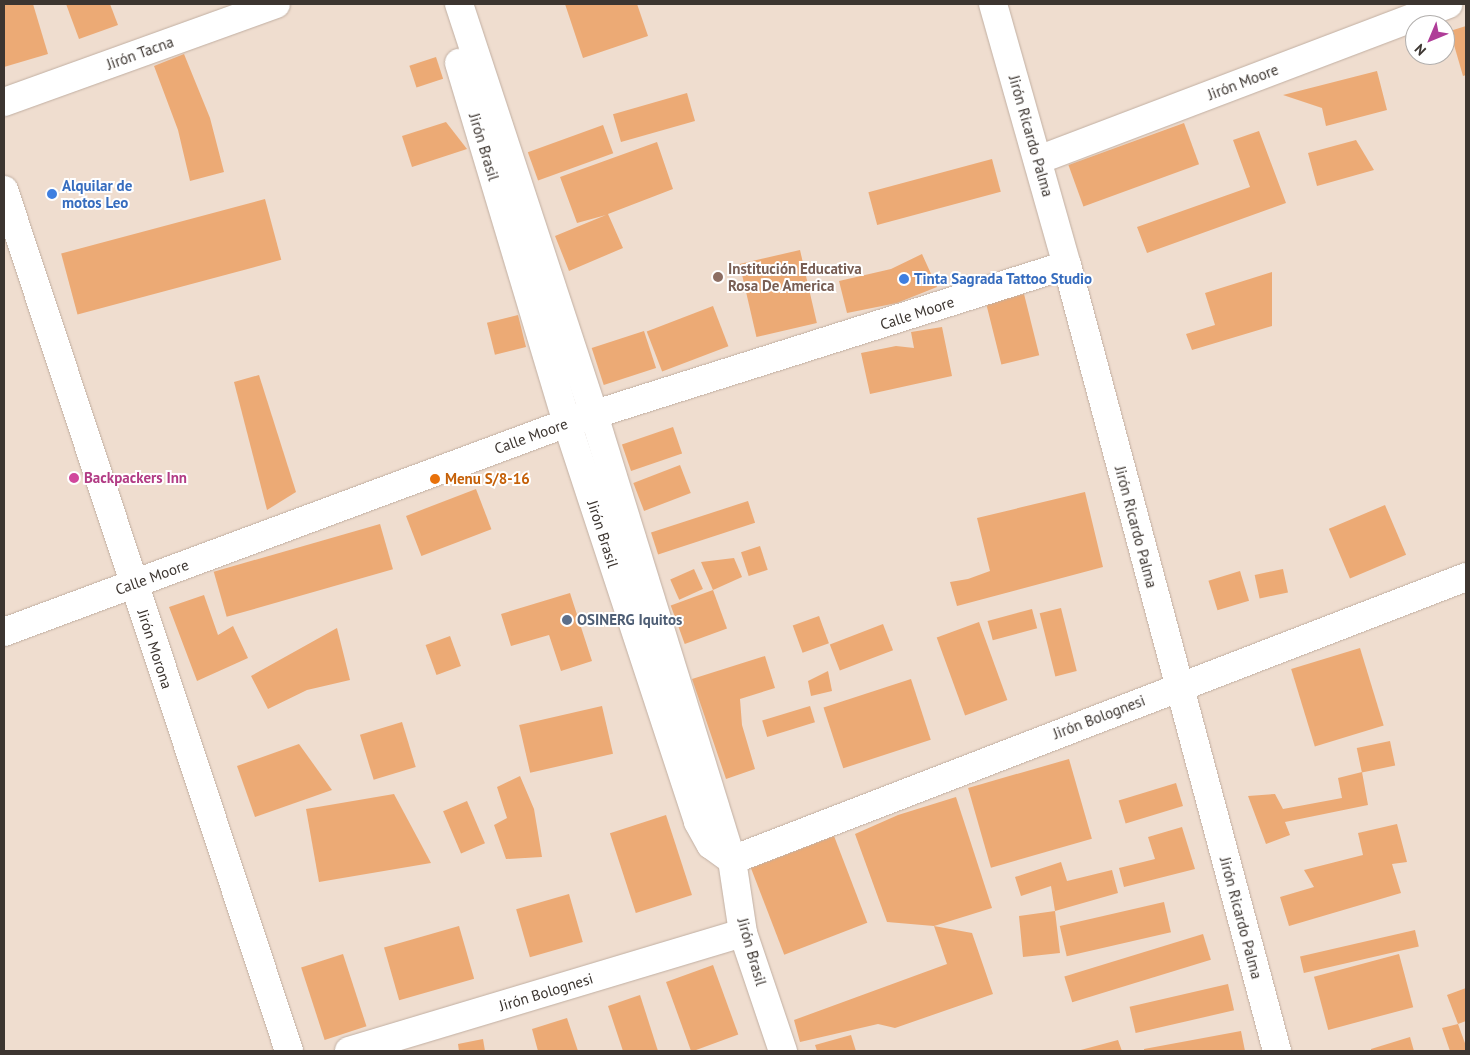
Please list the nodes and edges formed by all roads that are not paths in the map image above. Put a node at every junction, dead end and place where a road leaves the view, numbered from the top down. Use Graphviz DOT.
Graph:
graph roads {
  1 [pos="276,4"];
  2 [pos="442,4"];
  3 [pos="459,4"];
  4 [pos="992,4"];
  5 [pos="1448,4"];
  6 [pos="4,102"];
  7 [pos="1038,160"];
  8 [pos="4,190"];
  9 [pos="512,199"];
  10 [pos="1067,265"];
  11 [pos="594,416"];
  12 [pos="567,423"];
  13 [pos="1466,576"];
  14 [pos="133,584"];
  15 [pos="4,632"];
  16 [pos="1178,686"];
  17 [pos="732,860"];
  18 [pos="744,933"];
  19 [pos="289,1051"];
  20 [pos="349,1051"];
  21 [pos="783,1051"];
  22 [pos="1277,1051"];
  1 -- 6 [label="street, Jirón Tacna"];
  2 -- 9 [label="street, Jirón Brasil"];
  3 -- 9 [label="street"];
  4 -- 7 [label="street, Jirón Ricardo Palma"];
  5 -- 7 [label="street, Jirón Moore"];
  7 -- 10 [label="street, Jirón Ricardo Palma"];
  8 -- 14 [label="street, Jirón Morona"];
  9 -- 11 [label="street"];
  9 -- 12 [label="street, Jirón Brasil"];
  10 -- 11 [label="street, Calle Moore"];
  10 -- 16 [label="street, Jirón Ricardo Palma"];
  11 -- 12 [label="street, Calle Moore"];
  11 -- 17 [label="street"];
  12 -- 14 [label="street, Calle Moore"];
  12 -- 17 [label="street, Jirón Brasil"];
  13 -- 16 [label="street, Jirón Bolognesi"];
  14 -- 15 [label="street, Calle Moore"];
  14 -- 19 [label="street, Jirón Morona"];
  16 -- 17 [label="street, Jirón Bolognesi"];
  16 -- 22 [label="street, Jirón Ricardo Palma"];
  17 -- 18 [label="street, Jirón Brasil"];
  18 -- 20 [label="street, Jirón Bolognesi"];
  18 -- 21 [label="street, Jirón Brasil"];
}
